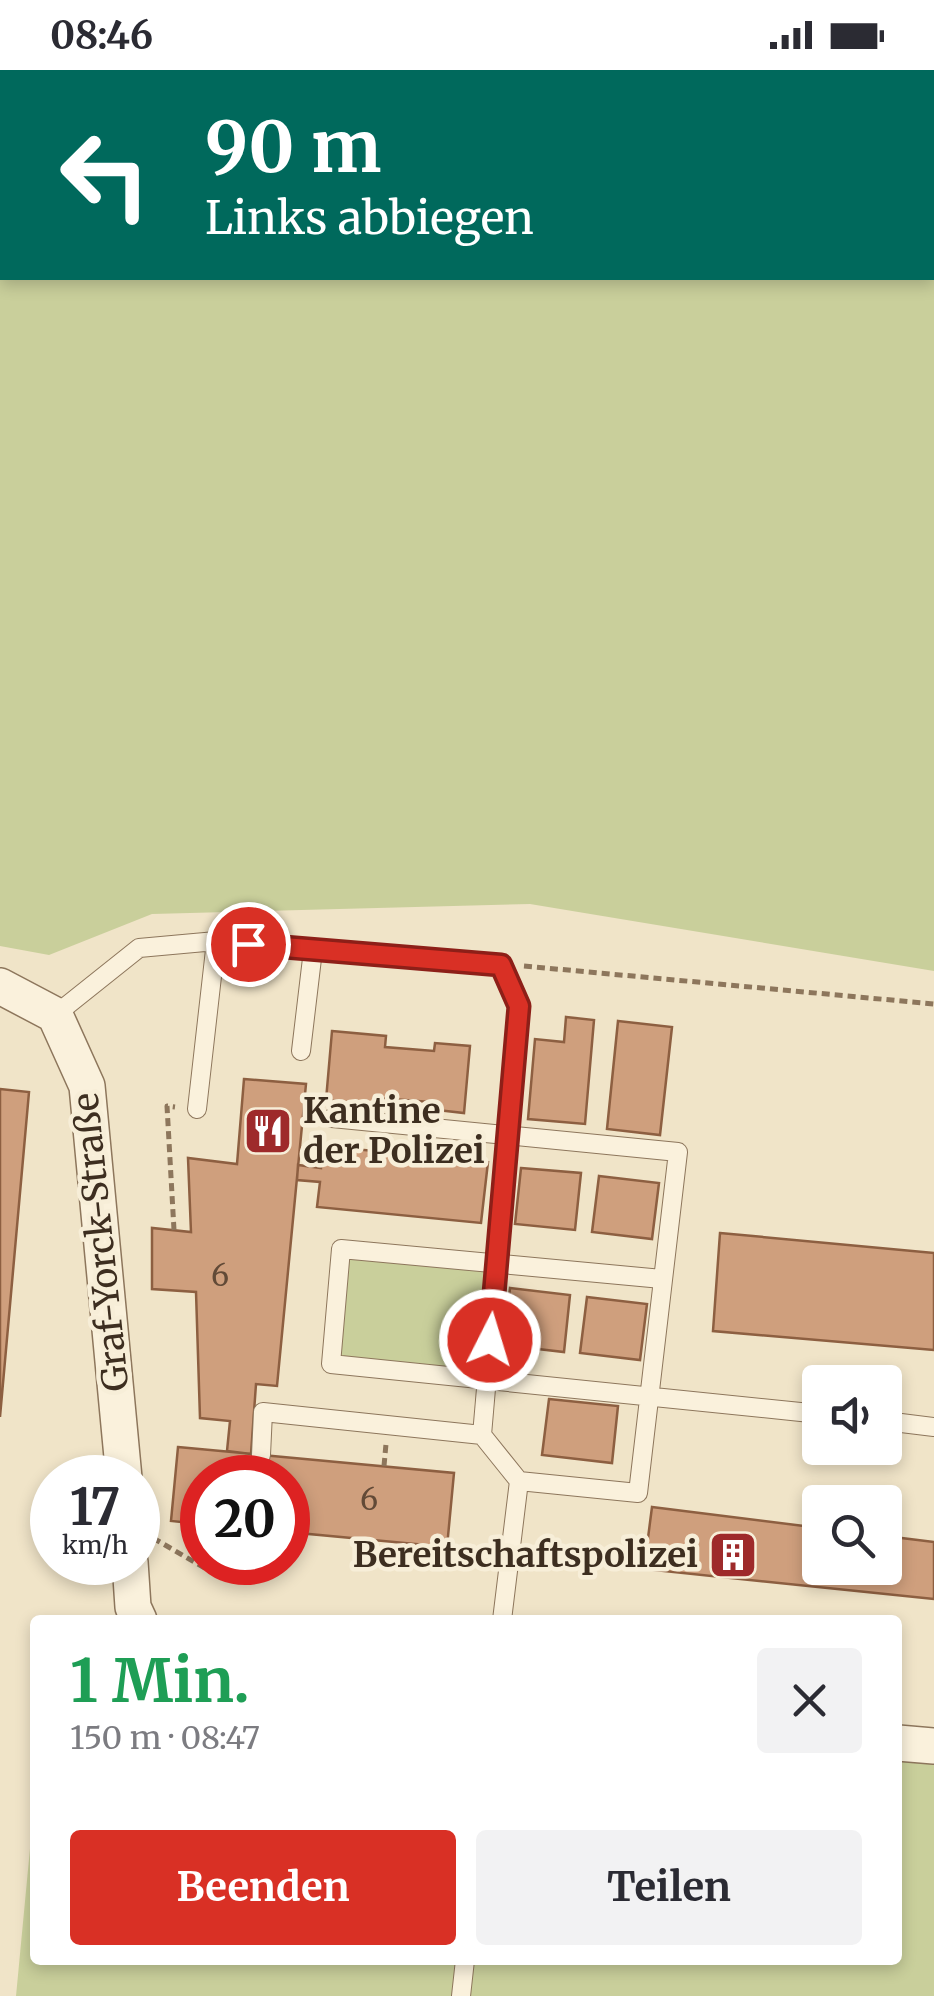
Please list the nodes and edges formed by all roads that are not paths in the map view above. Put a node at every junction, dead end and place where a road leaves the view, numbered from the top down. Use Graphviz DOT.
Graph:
graph roads {
  1 [pos="216,941"];
  2 [pos="313,950"];
  3 [pos="0,986"];
  4 [pos="55,1015"];
  5 [pos="301,1051"];
  6 [pos="197,1109"];
  7 [pos="332,1118"];
  8 [pos="508,1135"];
  9 [pos="498,1263"];
  10 [pos="662,1279"];
  11 [pos="487,1378"];
  12 [pos="649,1394"];
  13 [pos="802,1412"];
  14 [pos="902,1423"];
  15 [pos="934,1427"];
  16 [pos="482,1435"];
  17 [pos="122,1455"];
  18 [pos="261,1455"];
  19 [pos="518,1481"];
  20 [pos="135,1585"];
  21 [pos="136,1615"];
  22 [pos="503,1615"];
  23 [pos="902,1743"];
  24 [pos="934,1746"];
  25 [pos="464,1965"];
  26 [pos="461,1996"];
  1 -- 2 [label="lane"];
  1 -- 4 [label="lane"];
  1 -- 6 [label="lane"];
  2 -- 5 [label="lane"];
  2 -- 8 [label="lane"];
  3 -- 4 [label="street"];
  4 -- 17 [label="street, Graf-Yorck-Straße"];
  7 -- 8 [label="lane"];
  8 -- 9 [label="lane"];
  8 -- 10 [label="lane"];
  9 -- 10 [label="lane"];
  9 -- 11 [label="lane"];
  9 -- 11 [label="lane"];
  10 -- 12 [label="lane"];
  11 -- 12 [label="lane"];
  11 -- 16 [label="lane"];
  12 -- 13 [label="lane"];
  12 -- 19 [label="lane"];
  14 -- 15 [label="lane"];
  16 -- 18 [label="lane"];
  16 -- 19 [label="lane"];
  19 -- 22 [label="lane"];
  20 -- 21 [label="street"];
  23 -- 24 [label="street"];
  25 -- 26 [label="lane"];
}
